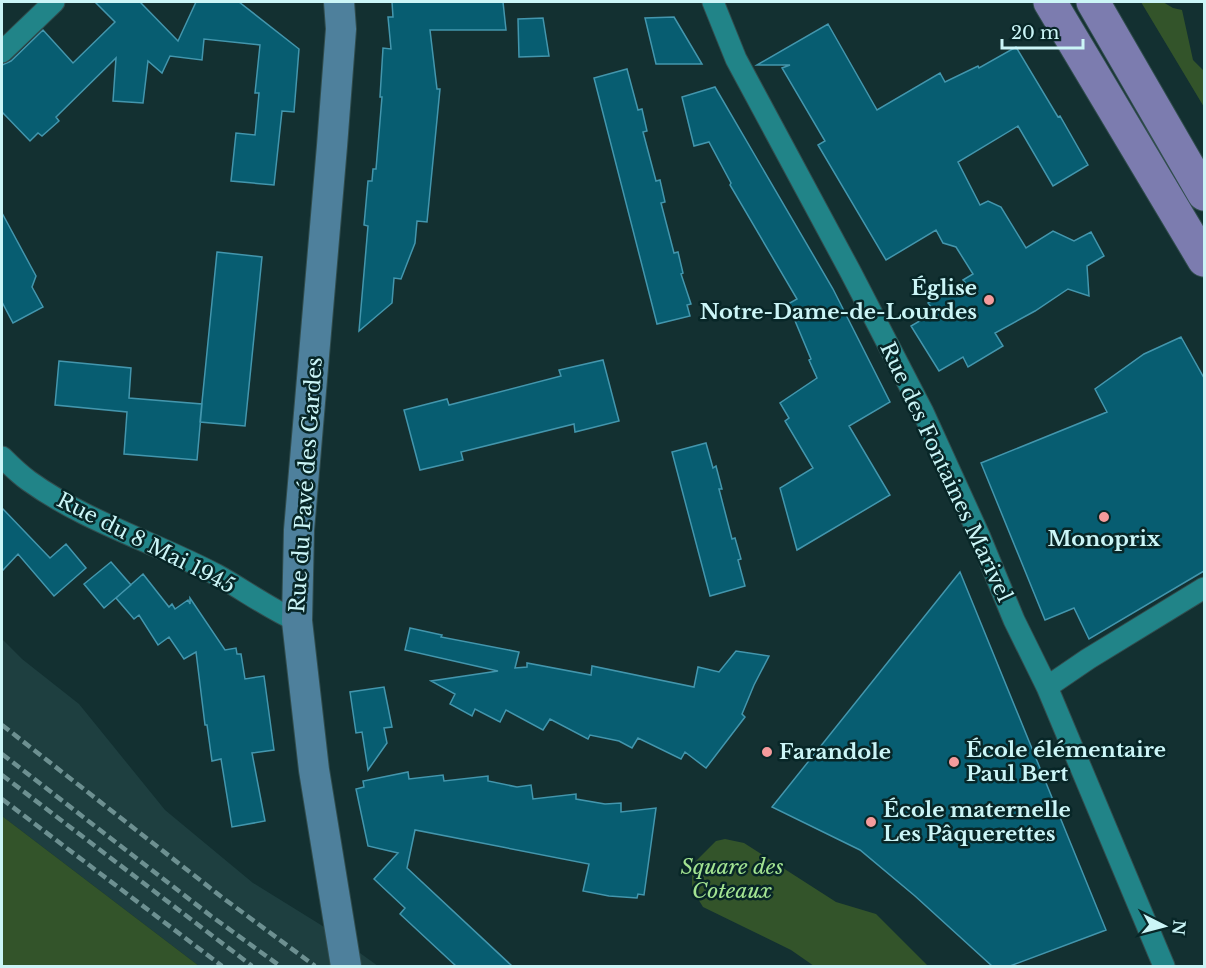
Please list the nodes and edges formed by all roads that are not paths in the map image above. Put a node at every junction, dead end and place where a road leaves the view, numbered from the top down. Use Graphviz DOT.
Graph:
graph roads {
  1 [pos="54,2"];
  2 [pos="339,2"];
  3 [pos="713,2"];
  4 [pos="1050,2"];
  5 [pos="1093,2"];
  6 [pos="2,52"];
  7 [pos="1204,194"];
  8 [pos="1204,260"];
  9 [pos="2,457"];
  10 [pos="1204,588"];
  11 [pos="297,621"];
  12 [pos="1047,687"];
  13 [pos="346,966"];
  14 [pos="1164,966"];
  1 -- 6 [label="street"];
  2 -- 11 [label="main road, Rue du Pavé des Gardes"];
  3 -- 12 [label="street, Rue des Fontaines Marivel"];
  4 -- 8 [label="main road"];
  5 -- 7 [label="main road"];
  9 -- 11 [label="street, Rue du 8 Mai 1945"];
  10 -- 12 [label="street"];
  11 -- 13 [label="main road, Rue du Pavé des Gardes"];
  12 -- 14 [label="street, Rue des Fontaines Marivel"];
}
